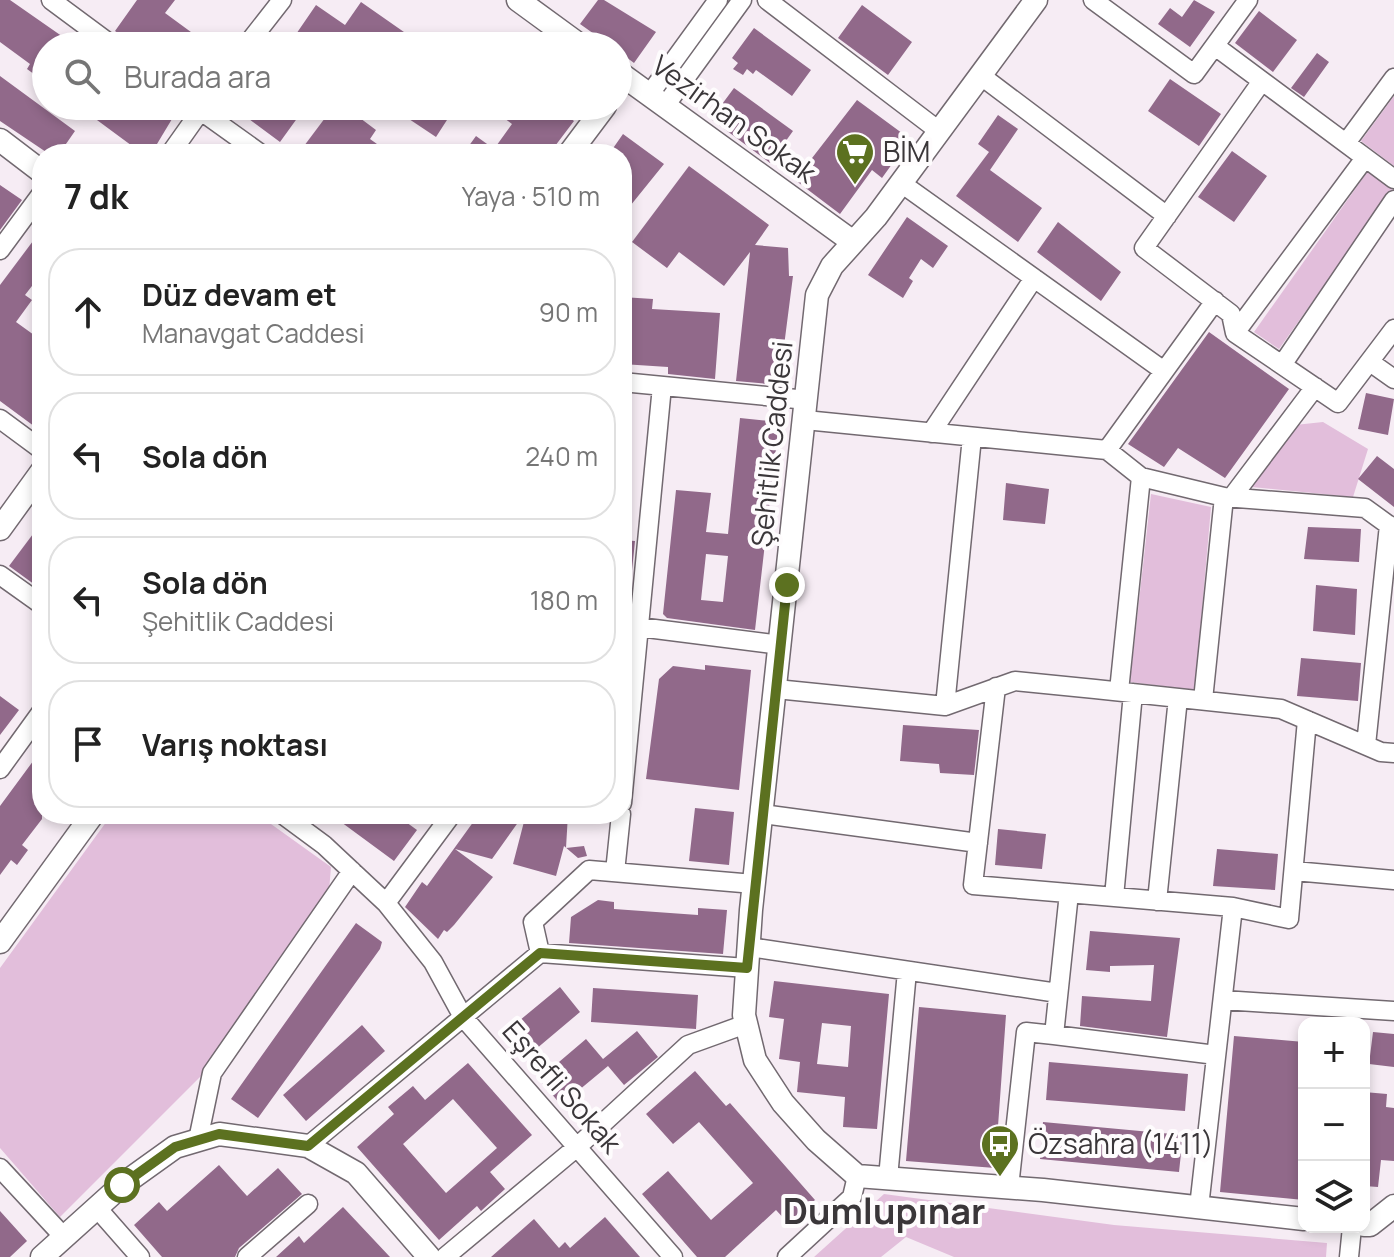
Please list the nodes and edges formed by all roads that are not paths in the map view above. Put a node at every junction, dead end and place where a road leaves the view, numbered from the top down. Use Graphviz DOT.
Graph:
graph roads {
  1 [pos="51,0"];
  2 [pos="282,0"];
  3 [pos="518,0"];
  4 [pos="718,0"];
  5 [pos="742,0"];
  6 [pos="767,0"];
  7 [pos="1036,0"];
  8 [pos="1093,0"];
  9 [pos="1248,0"];
  10 [pos="94,32"];
  11 [pos="257,32"];
  12 [pos="562,32"];
  13 [pos="1215,46"];
  14 [pos="980,75"];
  15 [pos="1394,78"];
  16 [pos="1262,81"];
  17 [pos="632,86"];
  18 [pos="657,101"];
  19 [pos="191,120"];
  20 [pos="215,120"];
  21 [pos="594,120"];
  22 [pos="939,131"];
  23 [pos="0,140"];
  24 [pos="1346,143"];
  25 [pos="176,144"];
  26 [pos="248,144"];
  27 [pos="576,144"];
  28 [pos="1365,158"];
  29 [pos="32,164"];
  30 [pos="1394,179"];
  31 [pos="901,183"];
  32 [pos="1394,200"];
  33 [pos="32,207"];
  34 [pos="1167,216"];
  35 [pos="853,242"];
  36 [pos="0,250"];
  37 [pos="1034,278"];
  38 [pos="1215,301"];
  39 [pos="1394,329"];
  40 [pos="1235,333"];
  41 [pos="1370,362"];
  42 [pos="1282,365"];
  43 [pos="1164,371"];
  44 [pos="1394,379"];
  45 [pos="632,383"];
  46 [pos="662,386"];
  47 [pos="1315,387"];
  48 [pos="806,410"];
  49 [pos="0,419"];
  50 [pos="931,433"];
  51 [pos="972,437"];
  52 [pos="32,443"];
  53 [pos="1107,450"];
  54 [pos="1141,477"];
  55 [pos="32,485"];
  56 [pos="1228,497"];
  57 [pos="1391,527"];
  58 [pos="0,529"];
  59 [pos="0,575"];
  60 [pos="32,598"];
  61 [pos="639,627"];
  62 [pos="781,645"];
  63 [pos="996,687"];
  64 [pos="776,689"];
  65 [pos="632,691"];
  66 [pos="1126,692"];
  67 [pos="1178,698"];
  68 [pos="1203,700"];
  69 [pos="945,706"];
  70 [pos="1307,720"];
  71 [pos="32,725"];
  72 [pos="1366,745"];
  73 [pos="1394,753"];
  74 [pos="0,769"];
  75 [pos="762,814"];
  76 [pos="86,824"];
  77 [pos="307,824"];
  78 [pos="445,824"];
  79 [pos="620,824"];
  80 [pos="978,843"];
  81 [pos="352,871"];
  82 [pos="1294,871"];
  83 [pos="615,872"];
  84 [pos="1394,880"];
  85 [pos="754,884"];
  86 [pos="1069,893"];
  87 [pos="1114,897"];
  88 [pos="1157,901"];
  89 [pos="386,903"];
  90 [pos="1233,907"];
  91 [pos="0,942"];
  92 [pos="540,953"];
  93 [pos="748,958"];
  94 [pos="907,971"];
  95 [pos="1058,993"];
  96 [pos="1223,1000"];
  97 [pos="1394,1011"];
  98 [pos="1341,1015"];
  99 [pos="463,1017"];
  100 [pos="746,1024"];
  101 [pos="1054,1035"];
  102 [pos="1216,1055"];
  103 [pos="198,1140"];
  104 [pos="308,1146"];
  105 [pos="577,1147"];
  106 [pos="0,1168"];
  107 [pos="857,1176"];
  108 [pos="888,1178"];
  109 [pos="1009,1187"];
  110 [pos="308,1204"];
  111 [pos="1394,1206"];
  112 [pos="1199,1207"];
  113 [pos="97,1208"];
  114 [pos="1298,1218"];
  115 [pos="1370,1220"];
  116 [pos="1370,1226"];
  117 [pos="1394,1227"];
  118 [pos="1359,1233"];
  119 [pos="64,1237"];
  120 [pos="42,1257"];
  121 [pos="140,1257"];
  122 [pos="247,1257"];
  123 [pos="429,1257"];
  124 [pos="445,1257"];
  125 [pos="673,1257"];
  126 [pos="787,1257"];
  127 [pos="1349,1257"];
  1 -- 10 [label="street"];
  2 -- 11 [label="street"];
  3 -- 12 [label="street"];
  4 -- 18 [label="street"];
  5 -- 18 [label="street"];
  6 -- 22 [label="street"];
  7 -- 14 [label="street, Şehitlik Caddesi"];
  8 -- 13 [label="street"];
  9 -- 13 [label="street"];
  13 -- 16 [label="street"];
  14 -- 22 [label="street, Şehitlik Caddesi"];
  14 -- 34 [label="street"];
  15 -- 24 [label="street"];
  16 -- 24 [label="street"];
  16 -- 34 [label="street"];
  17 -- 18 [label="street, Vezirhan Sokak"];
  18 -- 35 [label="street, Vezirhan Sokak"];
  19 -- 25 [label="street"];
  20 -- 26 [label="street"];
  21 -- 27 [label="street"];
  22 -- 31 [label="street, Şehitlik Caddesi"];
  23 -- 29 [label="street"];
  24 -- 28 [label="street"];
  28 -- 30 [label="street"];
  28 -- 40 [label="street"];
  31 -- 35 [label="street, Şehitlik Caddesi"];
  31 -- 37 [label="street"];
  32 -- 42 [label="street"];
  33 -- 36 [label="street"];
  34 -- 38 [label="street"];
  35 -- 48 [label="street, Şehitlik Caddesi"];
  37 -- 43 [label="street"];
  37 -- 50 [label="street"];
  38 -- 40 [label="street"];
  38 -- 43 [label="street"];
  39 -- 41 [label="street"];
  40 -- 42 [label="street"];
  41 -- 44 [label="street"];
  41 -- 47 [label="street"];
  42 -- 47 [label="street"];
  43 -- 53 [label="street"];
  45 -- 46 [label="street"];
  46 -- 48 [label="street"];
  46 -- 61 [label="street"];
  47 -- 56 [label="street"];
  48 -- 50 [label="street"];
  48 -- 62 [label="street, Şehitlik Caddesi"];
  49 -- 52 [label="street"];
  50 -- 51 [label="street"];
  51 -- 53 [label="street"];
  51 -- 69 [label="street"];
  53 -- 54 [label="street"];
  54 -- 56 [label="street"];
  54 -- 66 [label="street"];
  55 -- 58 [label="street"];
  56 -- 57 [label="street"];
  56 -- 68 [label="street"];
  57 -- 72 [label="street"];
  59 -- 60 [label="street"];
  61 -- 62 [label="street"];
  61 -- 65 [label="street"];
  62 -- 64 [label="street, Şehitlik Caddesi"];
  63 -- 66 [label="street"];
  63 -- 69 [label="street"];
  63 -- 80 [label="street"];
  64 -- 69 [label="street"];
  64 -- 75 [label="street, Şehitlik Caddesi"];
  66 -- 67 [label="street"];
  66 -- 87 [label="street"];
  67 -- 68 [label="street"];
  67 -- 88 [label="street"];
  68 -- 70 [label="street"];
  70 -- 72 [label="street"];
  70 -- 82 [label="street"];
  71 -- 74 [label="street"];
  72 -- 73 [label="street"];
  75 -- 80 [label="street"];
  75 -- 85 [label="street, Şehitlik Caddesi"];
  76 -- 91 [label="street"];
  77 -- 81 [label="street, Eşrefli Sokak"];
  78 -- 89 [label="street"];
  79 -- 83 [label="street"];
  80 -- 86 [label="street"];
  81 -- 89 [label="street, Eşrefli Sokak"];
  81 -- 103 [label="street"];
  82 -- 84 [label="street"];
  82 -- 90 [label="street"];
  83 -- 85 [label="street"];
  83 -- 92 [label="street"];
  85 -- 93 [label="street, Şehitlik Caddesi"];
  86 -- 87 [label="street"];
  86 -- 95 [label="street"];
  87 -- 88 [label="street"];
  88 -- 90 [label="street"];
  89 -- 99 [label="street, Eşrefli Sokak"];
  90 -- 96 [label="street"];
  92 -- 93 [label="street"];
  92 -- 99 [label="street"];
  93 -- 94 [label="street"];
  93 -- 100 [label="street, Şehitlik Caddesi"];
  94 -- 95 [label="street"];
  94 -- 108 [label="street"];
  95 -- 101 [label="street"];
  96 -- 98 [label="street"];
  96 -- 102 [label="street"];
  97 -- 98 [label="street"];
  99 -- 104 [label="street"];
  99 -- 105 [label="street, Eşrefli Sokak"];
  100 -- 105 [label="street"];
  100 -- 107 [label="street, Şehitlik Caddesi"];
  101 -- 102 [label="street"];
  101 -- 109 [label="street"];
  102 -- 112 [label="street"];
  103 -- 104 [label="street"];
  103 -- 113 [label="street"];
  104 -- 123 [label="street"];
  105 -- 124 [label="street"];
  105 -- 125 [label="street, Eşrefli Sokak"];
  106 -- 119 [label="street"];
  107 -- 108 [label="street"];
  107 -- 126 [label="street"];
  108 -- 109 [label="street"];
  109 -- 112 [label="street"];
  110 -- 122 [label="street"];
  111 -- 115 [label="street"];
  112 -- 114 [label="street"];
  113 -- 119 [label="street"];
  113 -- 121 [label="street"];
  116 -- 117 [label="street"];
  118 -- 127 [label="street"];
  119 -- 120 [label="street"];
}
